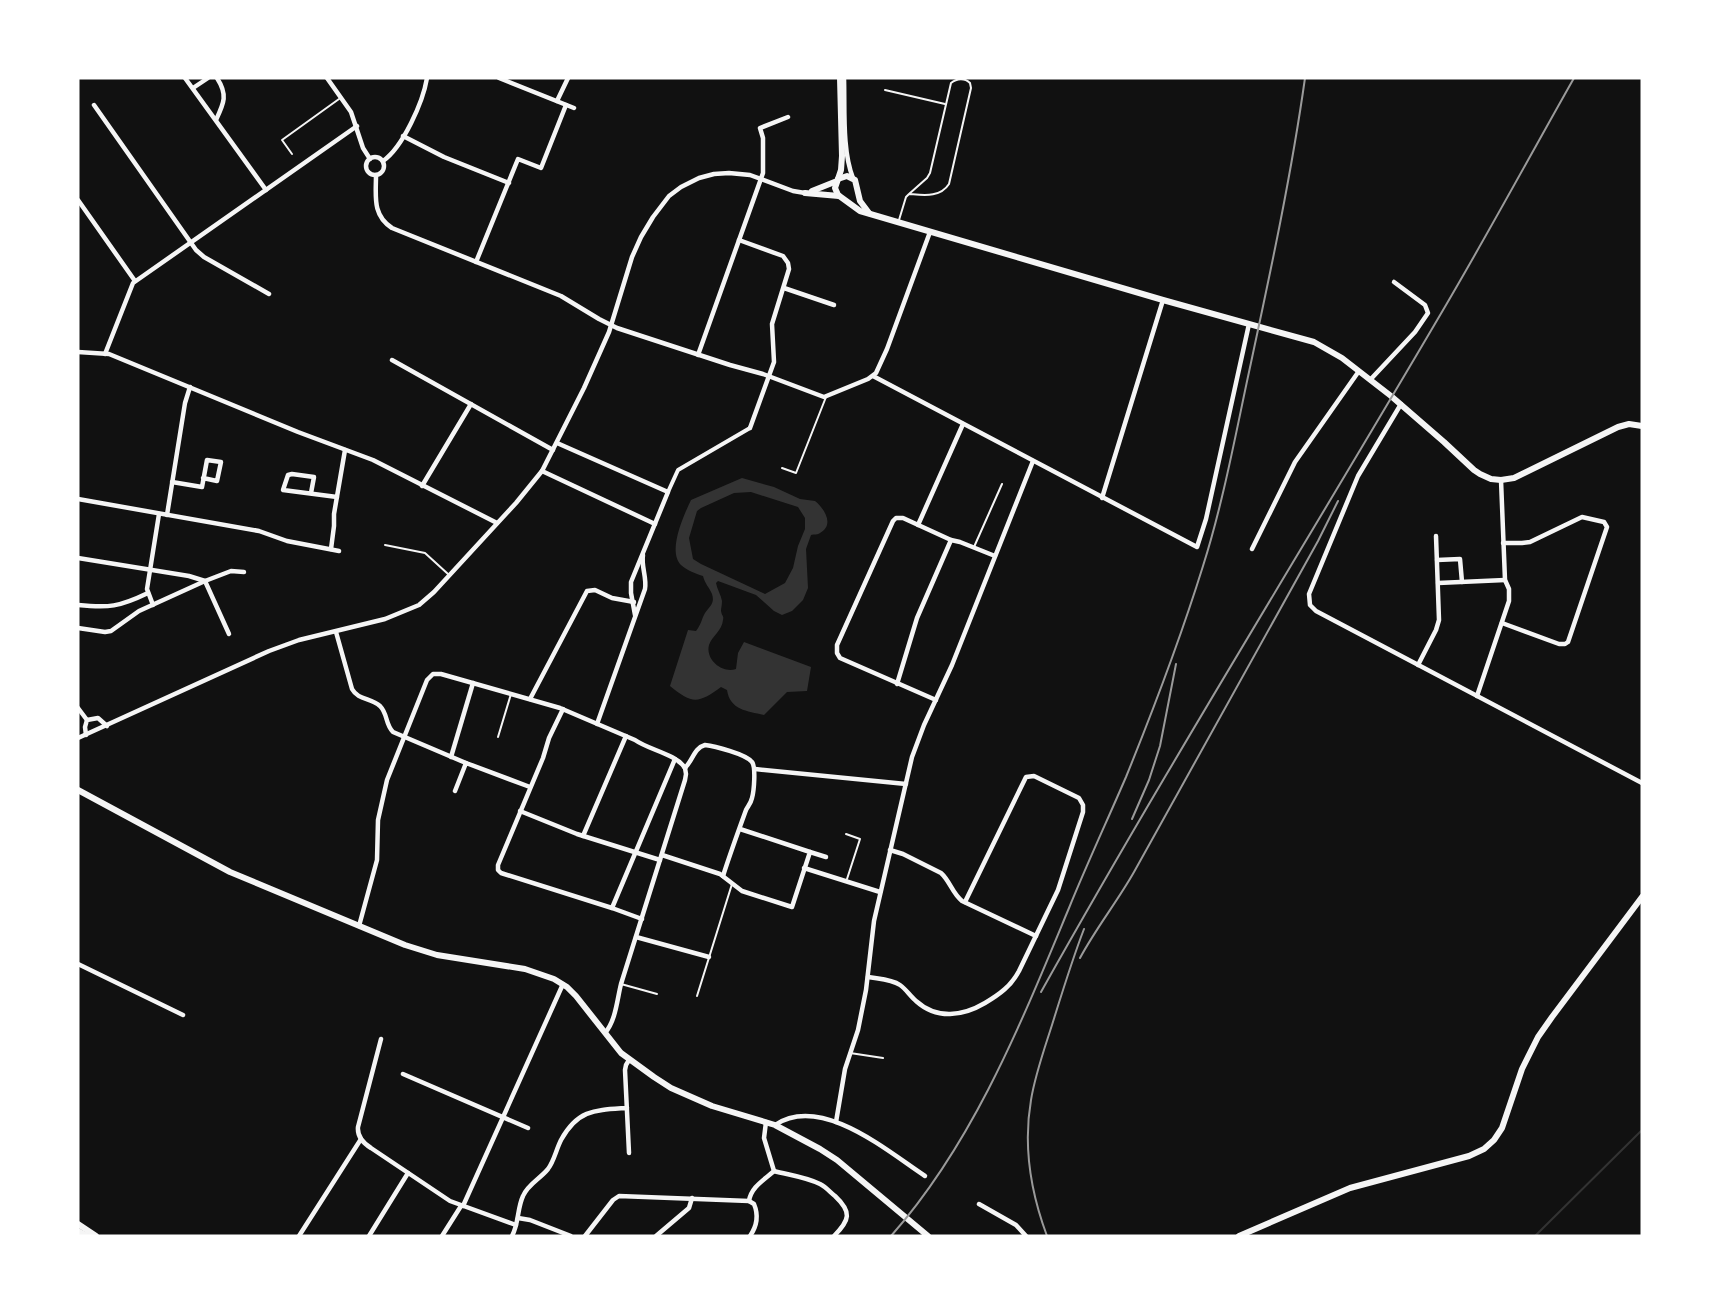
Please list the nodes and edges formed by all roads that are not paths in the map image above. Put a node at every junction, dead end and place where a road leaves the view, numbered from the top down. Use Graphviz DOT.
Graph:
graph roads {
  1 [pos="185,78"];
  2 [pos="208,78"];
  3 [pos="217,78"];
  4 [pos="327,78"];
  5 [pos="427,78"];
  6 [pos="499,78"];
  7 [pos="568,78"];
  8 [pos="842,78"];
  9 [pos="193,88"];
  10 [pos="843,89"];
  11 [pos="885,90"];
  12 [pos="342,97"];
  13 [pos="557,101"];
  14 [pos="945,104"];
  15 [pos="94,105"];
  16 [pos="566,105"];
  17 [pos="574,108"];
  18 [pos="788,117"];
  19 [pos="216,120"];
  20 [pos="357,126"];
  21 [pos="403,136"];
  22 [pos="292,154"];
  23 [pos="370,159"];
  24 [pos="383,161"];
  25 [pos="376,175"];
  26 [pos="853,178"];
  27 [pos="761,179"];
  28 [pos="838,180"];
  29 [pos="509,183"];
  30 [pos="266,190"];
  31 [pos="857,190"];
  32 [pos="805,193"];
  33 [pos="909,194"];
  34 [pos="840,197"];
  35 [pos="78,200"];
  36 [pos="870,214"];
  37 [pos="898,222"];
  38 [pos="930,232"];
  39 [pos="739,240"];
  40 [pos="191,243"];
  41 [pos="476,262"];
  42 [pos="135,281"];
  43 [pos="1394,282"];
  44 [pos="784,288"];
  45 [pos="269,294"];
  46 [pos="1163,300"];
  47 [pos="834,305"];
  48 [pos="1248,324"];
  49 [pos="612,326"];
  50 [pos="78,352"];
  51 [pos="105,354"];
  52 [pos="698,355"];
  53 [pos="392,360"];
  54 [pos="1359,371"];
  55 [pos="873,376"];
  56 [pos="770,377"];
  57 [pos="1370,380"];
  58 [pos="190,387"];
  59 [pos="826,397"];
  60 [pos="471,404"];
  61 [pos="1401,404"];
  62 [pos="963,423"];
  63 [pos="1642,426"];
  64 [pos="750,428"];
  65 [pos="557,443"];
  66 [pos="345,450"];
  67 [pos="553,450"];
  68 [pos="1033,461"];
  69 [pos="782,468"];
  70 [pos="542,471"];
  71 [pos="203,478"];
  72 [pos="1501,480"];
  73 [pos="172,482"];
  74 [pos="1002,484"];
  75 [pos="422,486"];
  76 [pos="668,492"];
  77 [pos="311,493"];
  78 [pos="337,497"];
  79 [pos="1102,498"];
  80 [pos="78,499"];
  81 [pos="159,514"];
  82 [pos="167,515"];
  83 [pos="497,523"];
  84 [pos="655,524"];
  85 [pos="918,525"];
  86 [pos="1436,536"];
  87 [pos="951,540"];
  88 [pos="1503,543"];
  89 [pos="385,545"];
  90 [pos="974,548"];
  91 [pos="331,549"];
  92 [pos="1252,549"];
  93 [pos="339,551"];
  94 [pos="644,552"];
  95 [pos="995,556"];
  96 [pos="78,558"];
  97 [pos="1437,560"];
  98 [pos="150,570"];
  99 [pos="244,572"];
  100 [pos="449,576"];
  101 [pos="1505,580"];
  102 [pos="205,581"];
  103 [pos="1462,582"];
  104 [pos="1438,584"];
  105 [pos="148,593"];
  106 [pos="641,601"];
  107 [pos="633,602"];
  108 [pos="78,604"];
  109 [pos="153,605"];
  110 [pos="635,615"];
  111 [pos="1502,623"];
  112 [pos="78,628"];
  113 [pos="336,632"];
  114 [pos="229,634"];
  115 [pos="1418,665"];
  116 [pos="473,683"];
  117 [pos="897,684"];
  118 [pos="511,694"];
  119 [pos="1477,696"];
  120 [pos="530,699"];
  121 [pos="936,700"];
  122 [pos="78,708"];
  123 [pos="563,709"];
  124 [pos="87,720"];
  125 [pos="597,724"];
  126 [pos="107,726"];
  127 [pos="86,735"];
  128 [pos="626,736"];
  129 [pos="404,737"];
  130 [pos="498,737"];
  131 [pos="78,738"];
  132 [pos="451,757"];
  133 [pos="675,759"];
  134 [pos="466,763"];
  135 [pos="685,768"];
  136 [pos="755,769"];
  137 [pos="1642,783"];
  138 [pos="906,784"];
  139 [pos="530,787"];
  140 [pos="78,790"];
  141 [pos="455,790"];
  142 [pos="520,811"];
  143 [pos="740,829"];
  144 [pos="846,834"];
  145 [pos="583,836"];
  146 [pos="890,850"];
  147 [pos="635,852"];
  148 [pos="810,852"];
  149 [pos="826,857"];
  150 [pos="661,858"];
  151 [pos="804,868"];
  152 [pos="723,876"];
  153 [pos="846,882"];
  154 [pos="732,884"];
  155 [pos="880,892"];
  156 [pos="1642,897"];
  157 [pos="965,902"];
  158 [pos="612,908"];
  159 [pos="642,919"];
  160 [pos="358,926"];
  161 [pos="1036,936"];
  162 [pos="636,937"];
  163 [pos="709,957"];
  164 [pos="78,964"];
  165 [pos="868,977"];
  166 [pos="563,984"];
  167 [pos="621,984"];
  168 [pos="657,994"];
  169 [pos="697,996"];
  170 [pos="183,1015"];
  171 [pos="605,1033"];
  172 [pos="381,1039"];
  173 [pos="850,1053"];
  174 [pos="883,1058"];
  175 [pos="629,1060"];
  176 [pos="403,1074"];
  177 [pos="627,1108"];
  178 [pos="503,1117"];
  179 [pos="766,1122"];
  180 [pos="836,1122"];
  181 [pos="775,1125"];
  182 [pos="528,1128"];
  183 [pos="361,1139"];
  184 [pos="629,1153"];
  185 [pos="774,1171"];
  186 [pos="408,1173"];
  187 [pos="925,1176"];
  188 [pos="692,1198"];
  189 [pos="749,1201"];
  190 [pos="979,1204"];
  191 [pos="462,1206"];
  192 [pos="518,1218"];
  193 [pos="78,1224"];
  194 [pos="516,1225"];
  195 [pos="78,1232"];
  196 [pos="87,1236"];
  197 [pos="96,1236"];
  198 [pos="299,1236"];
  199 [pos="369,1236"];
  200 [pos="442,1236"];
  201 [pos="512,1236"];
  202 [pos="571,1236"];
  203 [pos="585,1236"];
  204 [pos="656,1236"];
  205 [pos="750,1236"];
  206 [pos="834,1236"];
  207 [pos="927,1236"];
  208 [pos="1026,1236"];
  209 [pos="1239,1236"];
  1 -- 9 [label="street"];
  2 -- 9 [label="street"];
  3 -- 19 [label="street"];
  4 -- 12 [label="street"];
  5 -- 21 [label="street"];
  6 -- 13 [label="street"];
  7 -- 13 [label="street"];
  8 -- 10 [label="street"];
  9 -- 19 [label="street"];
  10 -- 26 [label="street"];
  10 -- 28 [label="street"];
  11 -- 14 [label="lane"];
  12 -- 20 [label="street"];
  12 -- 22 [label="lane"];
  13 -- 16 [label="street"];
  14 -- 33 [label="lane"];
  14 -- 33 [label="lane"];
  15 -- 40 [label="street"];
  16 -- 17 [label="street"];
  16 -- 29 [label="street"];
  18 -- 27 [label="street"];
  19 -- 30 [label="street"];
  20 -- 23 [label="street"];
  20 -- 30 [label="street"];
  21 -- 24 [label="street"];
  21 -- 29 [label="street"];
  23 -- 24 [label="street"];
  23 -- 25 [label="street"];
  24 -- 25 [label="street"];
  25 -- 41 [label="street"];
  26 -- 28 [label="street"];
  26 -- 31 [label="street"];
  27 -- 32 [label="street"];
  27 -- 39 [label="street"];
  27 -- 49 [label="street"];
  28 -- 32 [label="street"];
  28 -- 34 [label="street"];
  29 -- 41 [label="street"];
  30 -- 40 [label="street"];
  31 -- 34 [label="street"];
  31 -- 36 [label="street"];
  32 -- 34 [label="street"];
  33 -- 37 [label="lane"];
  34 -- 36 [label="street"];
  35 -- 42 [label="street"];
  36 -- 37 [label="street"];
  37 -- 38 [label="street"];
  38 -- 46 [label="street"];
  38 -- 55 [label="street"];
  39 -- 44 [label="street"];
  39 -- 52 [label="street"];
  40 -- 42 [label="street"];
  40 -- 45 [label="street"];
  41 -- 49 [label="street"];
  42 -- 51 [label="street"];
  43 -- 57 [label="street"];
  44 -- 47 [label="street"];
  44 -- 56 [label="street"];
  46 -- 48 [label="street"];
  46 -- 79 [label="street"];
  48 -- 54 [label="street"];
  48 -- 79 [label="street"];
  49 -- 52 [label="street"];
  49 -- 65 [label="street"];
  50 -- 51 [label="street"];
  51 -- 58 [label="street"];
  52 -- 56 [label="street"];
  53 -- 60 [label="street"];
  54 -- 57 [label="street"];
  54 -- 92 [label="street"];
  55 -- 59 [label="street"];
  55 -- 62 [label="street"];
  56 -- 59 [label="street"];
  56 -- 64 [label="street"];
  57 -- 61 [label="street"];
  58 -- 66 [label="street"];
  58 -- 73 [label="street"];
  59 -- 69 [label="lane"];
  60 -- 67 [label="street"];
  60 -- 75 [label="street"];
  61 -- 72 [label="street"];
  61 -- 115 [label="street"];
  62 -- 68 [label="street"];
  62 -- 85 [label="street"];
  63 -- 72 [label="street"];
  64 -- 76 [label="street"];
  65 -- 67 [label="street"];
  65 -- 76 [label="street"];
  66 -- 75 [label="street"];
  66 -- 78 [label="street"];
  67 -- 70 [label="street"];
  68 -- 79 [label="street"];
  68 -- 95 [label="street"];
  70 -- 83 [label="street"];
  70 -- 84 [label="street"];
  71 -- 71 [label="street"];
  71 -- 73 [label="street"];
  72 -- 88 [label="street"];
  73 -- 82 [label="street"];
  74 -- 90 [label="lane"];
  75 -- 83 [label="street"];
  76 -- 84 [label="street"];
  77 -- 77 [label="street"];
  77 -- 78 [label="street"];
  78 -- 91 [label="street"];
  80 -- 81 [label="street"];
  81 -- 82 [label="street"];
  81 -- 98 [label="street"];
  82 -- 91 [label="street"];
  83 -- 100 [label="street"];
  84 -- 94 [label="street"];
  85 -- 87 [label="street"];
  85 -- 117 [label="street"];
  86 -- 97 [label="street"];
  87 -- 90 [label="street"];
  87 -- 117 [label="street"];
  88 -- 101 [label="street"];
  88 -- 111 [label="street"];
  89 -- 100 [label="lane"];
  90 -- 95 [label="street"];
  91 -- 93 [label="street"];
  94 -- 106 [label="street"];
  94 -- 107 [label="street"];
  95 -- 121 [label="street"];
  96 -- 98 [label="street"];
  97 -- 103 [label="street"];
  97 -- 104 [label="street"];
  98 -- 102 [label="street"];
  98 -- 105 [label="street"];
  99 -- 102 [label="street"];
  100 -- 113 [label="street"];
  101 -- 103 [label="street"];
  101 -- 111 [label="street"];
  102 -- 109 [label="street"];
  102 -- 114 [label="street"];
  103 -- 104 [label="street"];
  104 -- 115 [label="street"];
  105 -- 108 [label="street"];
  105 -- 109 [label="street"];
  106 -- 107 [label="street"];
  106 -- 110 [label="street"];
  107 -- 110 [label="street"];
  107 -- 120 [label="street"];
  109 -- 112 [label="street"];
  110 -- 125 [label="street"];
  111 -- 119 [label="street"];
  113 -- 126 [label="street"];
  113 -- 129 [label="street"];
  115 -- 119 [label="street"];
  116 -- 118 [label="street"];
  116 -- 129 [label="street"];
  116 -- 132 [label="street"];
  117 -- 121 [label="street"];
  118 -- 120 [label="street"];
  118 -- 130 [label="lane"];
  119 -- 137 [label="street"];
  120 -- 123 [label="street"];
  121 -- 138 [label="street"];
  122 -- 124 [label="street"];
  123 -- 125 [label="street"];
  123 -- 139 [label="street"];
  124 -- 126 [label="street"];
  124 -- 127 [label="street"];
  125 -- 128 [label="street"];
  126 -- 127 [label="street"];
  127 -- 131 [label="street"];
  128 -- 133 [label="street"];
  128 -- 145 [label="street"];
  129 -- 132 [label="street"];
  129 -- 160 [label="street"];
  132 -- 134 [label="street"];
  133 -- 135 [label="street"];
  133 -- 147 [label="street"];
  134 -- 139 [label="street"];
  134 -- 141 [label="street"];
  135 -- 136 [label="street"];
  135 -- 150 [label="street"];
  136 -- 138 [label="street"];
  136 -- 143 [label="street"];
  138 -- 146 [label="street"];
  139 -- 142 [label="street"];
  140 -- 160 [label="street"];
  142 -- 145 [label="street"];
  142 -- 158 [label="street"];
  143 -- 148 [label="street"];
  143 -- 152 [label="street"];
  144 -- 153 [label="lane"];
  145 -- 147 [label="street"];
  146 -- 155 [label="street"];
  146 -- 157 [label="street"];
  147 -- 150 [label="street"];
  147 -- 158 [label="street"];
  148 -- 149 [label="street"];
  148 -- 151 [label="street"];
  150 -- 152 [label="street"];
  150 -- 159 [label="street"];
  151 -- 153 [label="street"];
  151 -- 154 [label="street"];
  152 -- 154 [label="street"];
  153 -- 155 [label="street"];
  154 -- 163 [label="lane"];
  155 -- 165 [label="street"];
  156 -- 209 [label="street"];
  157 -- 161 [label="street"];
  157 -- 161 [label="street"];
  158 -- 159 [label="street"];
  159 -- 162 [label="street"];
  160 -- 166 [label="street"];
  161 -- 165 [label="street"];
  162 -- 163 [label="street"];
  162 -- 167 [label="street"];
  163 -- 169 [label="lane"];
  164 -- 170 [label="street"];
  165 -- 173 [label="street"];
  166 -- 171 [label="street"];
  166 -- 178 [label="street"];
  167 -- 168 [label="lane"];
  167 -- 171 [label="street"];
  171 -- 175 [label="street"];
  172 -- 183 [label="street"];
  173 -- 174 [label="lane"];
  173 -- 180 [label="street"];
  175 -- 177 [label="street"];
  175 -- 179 [label="street"];
  176 -- 178 [label="street"];
  177 -- 184 [label="street"];
  177 -- 192 [label="street"];
  178 -- 182 [label="street"];
  178 -- 191 [label="street"];
  179 -- 181 [label="street"];
  179 -- 185 [label="street"];
  180 -- 181 [label="street"];
  180 -- 187 [label="street"];
  181 -- 207 [label="street"];
  183 -- 186 [label="street"];
  183 -- 198 [label="street"];
  185 -- 189 [label="street"];
  185 -- 206 [label="street"];
  186 -- 191 [label="street"];
  186 -- 199 [label="street"];
  188 -- 189 [label="street"];
  188 -- 203 [label="street"];
  188 -- 204 [label="street"];
  189 -- 205 [label="street"];
  190 -- 208 [label="street"];
  191 -- 194 [label="street"];
  191 -- 200 [label="street"];
  192 -- 194 [label="street"];
  192 -- 202 [label="street"];
  193 -- 197 [label="street"];
  194 -- 201 [label="street"];
  195 -- 196 [label="street"];
}
